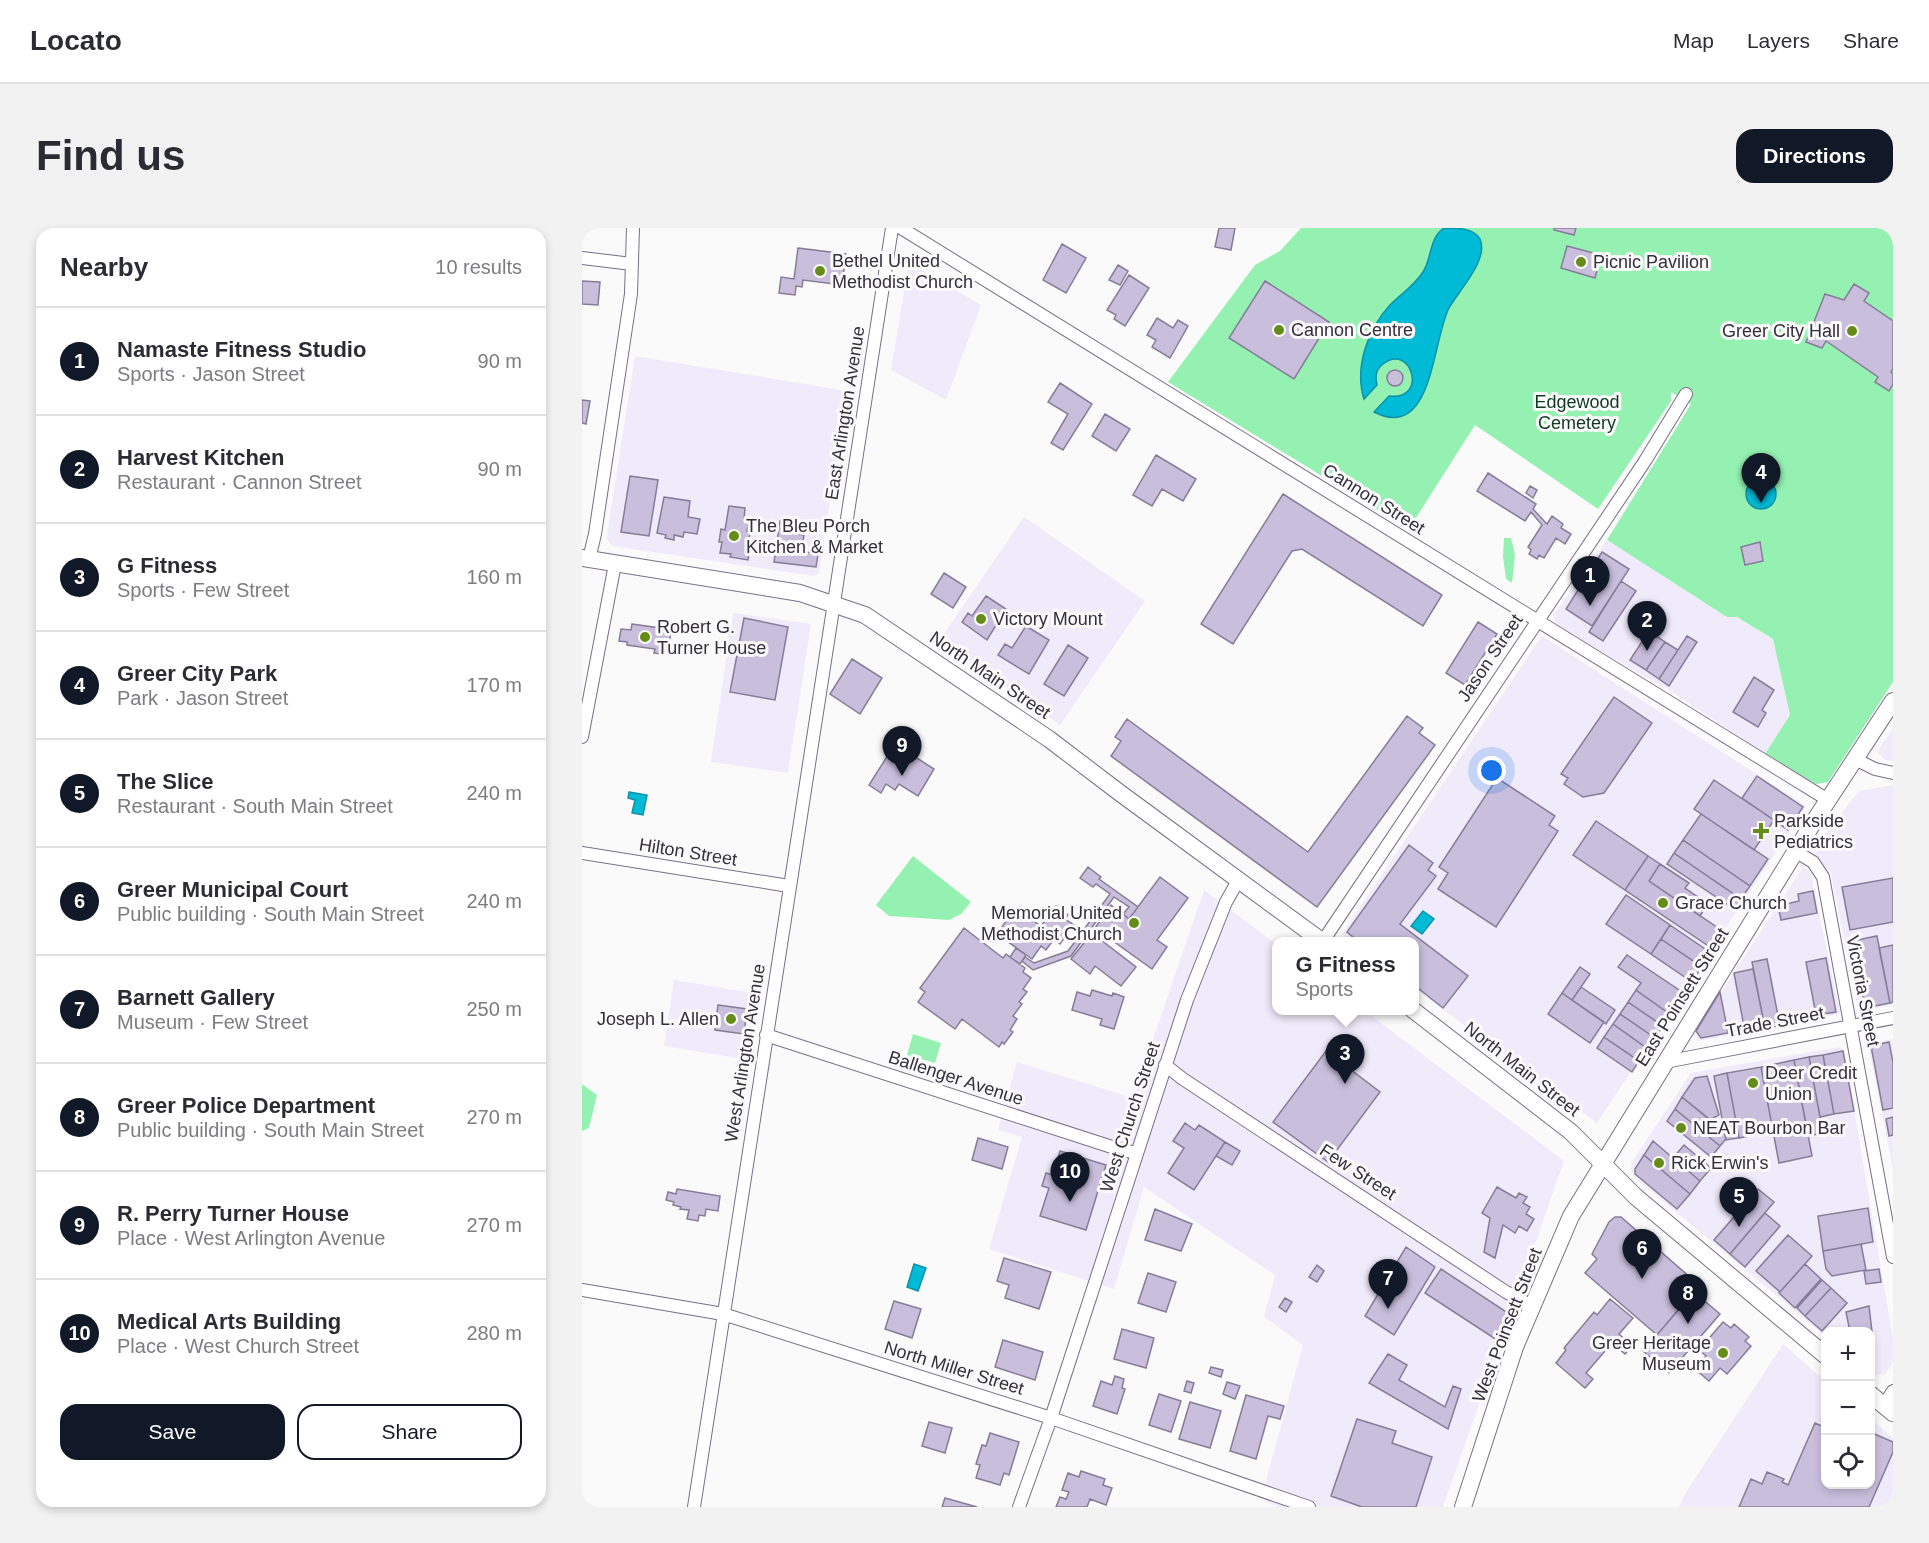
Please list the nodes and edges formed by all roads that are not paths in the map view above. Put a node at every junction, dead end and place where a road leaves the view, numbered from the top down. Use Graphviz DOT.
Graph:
graph roads {
  1 [pos="633,228"];
  2 [pos="892,228"];
  3 [pos="901,228"];
  4 [pos="582,258"];
  5 [pos="632,264"];
  6 [pos="1686,394"];
  7 [pos="585,559"];
  8 [pos="615,564"];
  9 [pos="833,604"];
  10 [pos="1537,620"];
  11 [pos="1893,701"];
  12 [pos="582,738"];
  13 [pos="1855,759"];
  14 [pos="1893,773"];
  15 [pos="1828,800"];
  16 [pos="1795,851"];
  17 [pos="582,853"];
  18 [pos="1239,879"];
  19 [pos="789,886"];
  20 [pos="1318,937"];
  21 [pos="1326,937"];
  22 [pos="1418,1015"];
  23 [pos="1893,1018"];
  24 [pos="1851,1025"];
  25 [pos="766,1035"];
  26 [pos="1681,1035"];
  27 [pos="1693,1056"];
  28 [pos="1665,1062"];
  29 [pos="1165,1065"];
  30 [pos="1136,1153"];
  31 [pos="1603,1163"];
  32 [pos="1893,1257"];
  33 [pos="582,1290"];
  34 [pos="1532,1306"];
  35 [pos="723,1314"];
  36 [pos="1821,1352"];
  37 [pos="1893,1391"];
  38 [pos="1875,1398"];
  39 [pos="1888,1409"];
  40 [pos="1051,1418"];
  41 [pos="694,1507"];
  42 [pos="1019,1507"];
  43 [pos="1309,1507"];
  44 [pos="1463,1507"];
  1 -- 5 [label="street"];
  2 -- 9 [label="street, East Arlington Avenue"];
  3 -- 10 [label="street, Cannon Street"];
  4 -- 5 [label="street"];
  5 -- 7 [label="street"];
  6 -- 10 [label="street, Jason Street"];
  7 -- 8 [label="main road, North Main Street"];
  8 -- 9 [label="main road, North Main Street"];
  8 -- 12 [label="street"];
  9 -- 18 [label="main road, North Main Street"];
  9 -- 19 [label="street, West Arlington Avenue"];
  10 -- 15 [label="street, Cannon Street"];
  10 -- 21 [label="street, Jason Street"];
  11 -- 13 [label="main road, East Poinsett Street"];
  13 -- 14 [label="street"];
  13 -- 15 [label="main road, East Poinsett Street"];
  15 -- 16 [label="main road, East Poinsett Street"];
  16 -- 24 [label="street, Victoria Street"];
  16 -- 26 [label="main road, East Poinsett Street"];
  17 -- 19 [label="street, Hilton Street"];
  18 -- 20 [label="main road, North Main Street"];
  18 -- 29 [label="street, West Church Street"];
  19 -- 25 [label="street, West Arlington Avenue"];
  22 -- 31 [label="main road, North Main Street"];
  23 -- 24 [label="street, Trade Street"];
  24 -- 27 [label="street, Trade Street"];
  24 -- 32 [label="street, Victoria Street"];
  25 -- 30 [label="street, Ballenger Avenue"];
  25 -- 35 [label="street, West Arlington Avenue"];
  26 -- 27 [label="street"];
  26 -- 28 [label="main road, East Poinsett Street"];
  27 -- 28 [label="street, Trade Street"];
  28 -- 31 [label="main road, East Poinsett Street"];
  29 -- 30 [label="street, West Church Street"];
  29 -- 34 [label="street, Few Street"];
  30 -- 40 [label="street, West Church Street"];
  31 -- 34 [label="main road, West Poinsett Street"];
  31 -- 36 [label="main road, North Main Street"];
  33 -- 35 [label="street, North Miller Street"];
  34 -- 44 [label="main road, West Poinsett Street"];
  35 -- 40 [label="street, North Miller Street"];
  35 -- 41 [label="street, West Arlington Avenue"];
  37 -- 39 [label="street"];
  38 -- 39 [label="main road"];
  40 -- 42 [label="street, West Church Street"];
  40 -- 43 [label="street, North Miller Street"];
}
